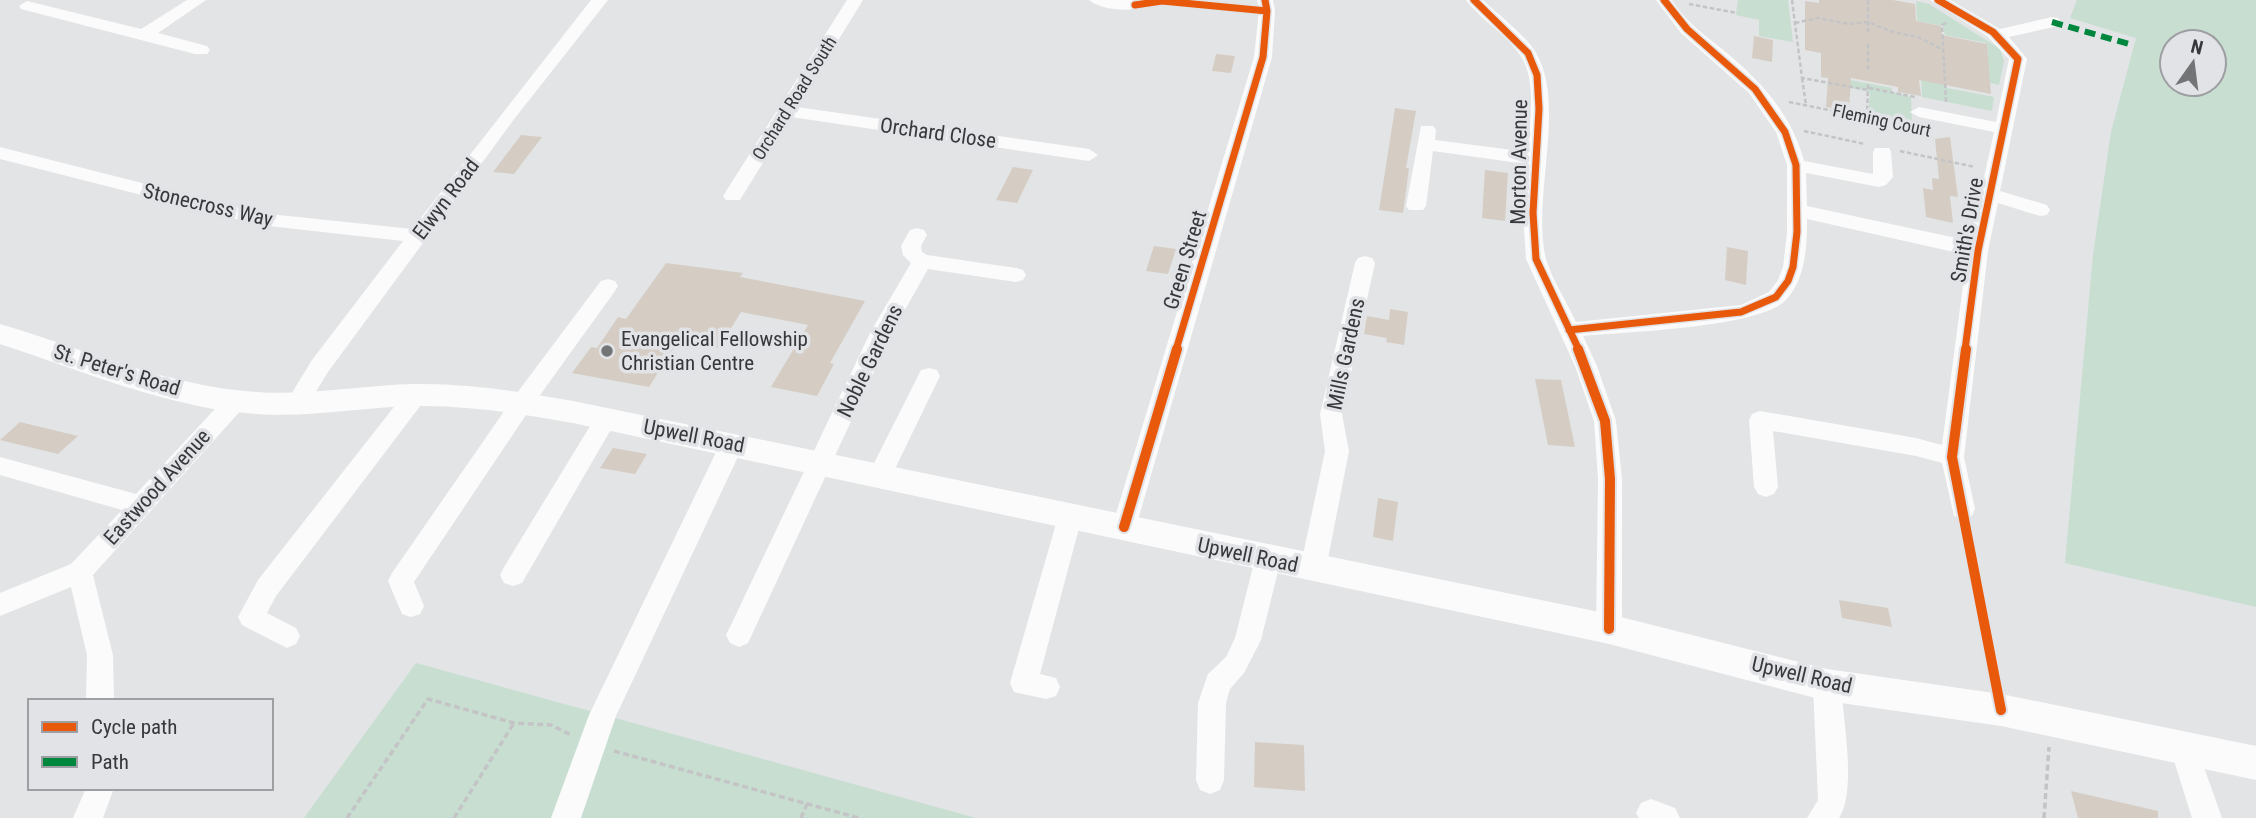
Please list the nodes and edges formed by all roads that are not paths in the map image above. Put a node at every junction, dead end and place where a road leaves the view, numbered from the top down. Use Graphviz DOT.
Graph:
graph roads {
  1 [pos="198,0"];
  2 [pos="600,0"];
  3 [pos="855,0"];
  4 [pos="1097,0"];
  5 [pos="1265,0"];
  6 [pos="1474,0"];
  7 [pos="1938,0"];
  8 [pos="1665,2"];
  9 [pos="1135,5"];
  10 [pos="27,6"];
  11 [pos="2052,22"];
  12 [pos="144,35"];
  13 [pos="1997,35"];
  14 [pos="201,50"];
  15 [pos="786,111"];
  16 [pos="1920,120"];
  17 [pos="2004,129"];
  18 [pos="1882,152"];
  19 [pos="0,153"];
  20 [pos="1089,155"];
  21 [pos="1534,159"];
  22 [pos="1796,165"];
  23 [pos="1990,194"];
  24 [pos="733,196"];
  25 [pos="1416,206"];
  26 [pos="1795,210"];
  27 [pos="2040,210"];
  28 [pos="917,235"];
  29 [pos="419,236"];
  30 [pos="1978,251"];
  31 [pos="922,261"];
  32 [pos="1366,263"];
  33 [pos="1016,275"];
  34 [pos="608,286"];
  35 [pos="1569,330"];
  36 [pos="0,334"];
  37 [pos="929,376"];
  38 [pos="416,395"];
  39 [pos="235,402"];
  40 [pos="298,402"];
  41 [pos="522,403"];
  42 [pos="606,419"];
  43 [pos="732,444"];
  44 [pos="1952,457"];
  45 [pos="821,462"];
  46 [pos="0,466"];
  47 [pos="880,475"];
  48 [pos="1766,487"];
  49 [pos="139,505"];
  50 [pos="1963,509"];
  51 [pos="1070,517"];
  52 [pos="1124,527"];
  53 [pos="1268,559"];
  54 [pos="1313,569"];
  55 [pos="79,572"];
  56 [pos="513,575"];
  57 [pos="0,605"];
  58 [pos="411,606"];
  59 [pos="1609,629"];
  60 [pos="739,635"];
  61 [pos="287,636"];
  62 [pos="1826,685"];
  63 [pos="1046,687"];
  64 [pos="100,699"];
  65 [pos="2184,748"];
  66 [pos="2256,763"];
  67 [pos="1210,780"];
  68 [pos="99,790"];
  69 [pos="88,818"];
  70 [pos="566,818"];
  71 [pos="1822,818"];
  72 [pos="2207,818"];
  1 -- 12 [label="street"];
  2 -- 29 [label="street, Elwyn Road"];
  3 -- 15 [label="street, Orchard Road South"];
  4 -- 9 [label="street"];
  5 -- 52 [label="street, Green Street"];
  6 -- 21 [label="street, Morton Avenue"];
  7 -- 13 [label="street, Smith's Drive"];
  8 -- 22 [label="street"];
  10 -- 12 [label="street"];
  11 -- 13 [label="street"];
  12 -- 14 [label="street"];
  13 -- 17 [label="street, Smith's Drive"];
  15 -- 20 [label="street, Orchard Close"];
  15 -- 24 [label="street, Orchard Road South"];
  16 -- 17 [label="street"];
  17 -- 23 [label="street, Smith's Drive"];
  18 -- 22 [label="street"];
  19 -- 29 [label="street, Stonecross Way"];
  21 -- 25 [label="street"];
  21 -- 35 [label="street, Morton Avenue"];
  22 -- 26 [label="street"];
  23 -- 27 [label="street"];
  23 -- 30 [label="street, Smith's Drive"];
  26 -- 30 [label="street"];
  26 -- 35 [label="street"];
  28 -- 31 [label="street"];
  29 -- 40 [label="street, Elwyn Road"];
  30 -- 44 [label="street, Smith's Drive"];
  31 -- 33 [label="street"];
  31 -- 45 [label="street, Noble Gardens"];
  32 -- 54 [label="street, Mills Gardens"];
  34 -- 41 [label="street"];
  35 -- 59 [label="street, Morton Avenue"];
  36 -- 39 [label="main road, St. Peter's Road"];
  37 -- 47 [label="street"];
  38 -- 40 [label="main road, Upwell Road"];
  38 -- 41 [label="main road, Upwell Road"];
  38 -- 61 [label="street"];
  39 -- 40 [label="main road, Upwell Road"];
  39 -- 49 [label="street, Eastwood Avenue"];
  41 -- 42 [label="main road, Upwell Road"];
  41 -- 58 [label="street"];
  42 -- 43 [label="main road, Upwell Road"];
  42 -- 56 [label="street"];
  43 -- 45 [label="main road, Upwell Road"];
  43 -- 70 [label="street"];
  44 -- 48 [label="street"];
  44 -- 50 [label="street, Smith's Drive"];
  45 -- 47 [label="main road, Upwell Road"];
  45 -- 60 [label="street, Noble Gardens"];
  46 -- 49 [label="street"];
  47 -- 51 [label="main road, Upwell Road"];
  49 -- 55 [label="street, Eastwood Avenue"];
  51 -- 52 [label="main road, Upwell Road"];
  51 -- 63 [label="street"];
  52 -- 53 [label="main road, Upwell Road"];
  53 -- 54 [label="main road, Upwell Road"];
  53 -- 67 [label="street"];
  54 -- 59 [label="main road, Upwell Road"];
  55 -- 57 [label="street, Eastwood Avenue"];
  55 -- 64 [label="street"];
  59 -- 62 [label="main road, Upwell Road"];
  62 -- 65 [label="main road, Upwell Road"];
  62 -- 71 [label="street"];
  65 -- 66 [label="main road, Upwell Road"];
  65 -- 72 [label="street"];
  68 -- 69 [label="street"];
}
